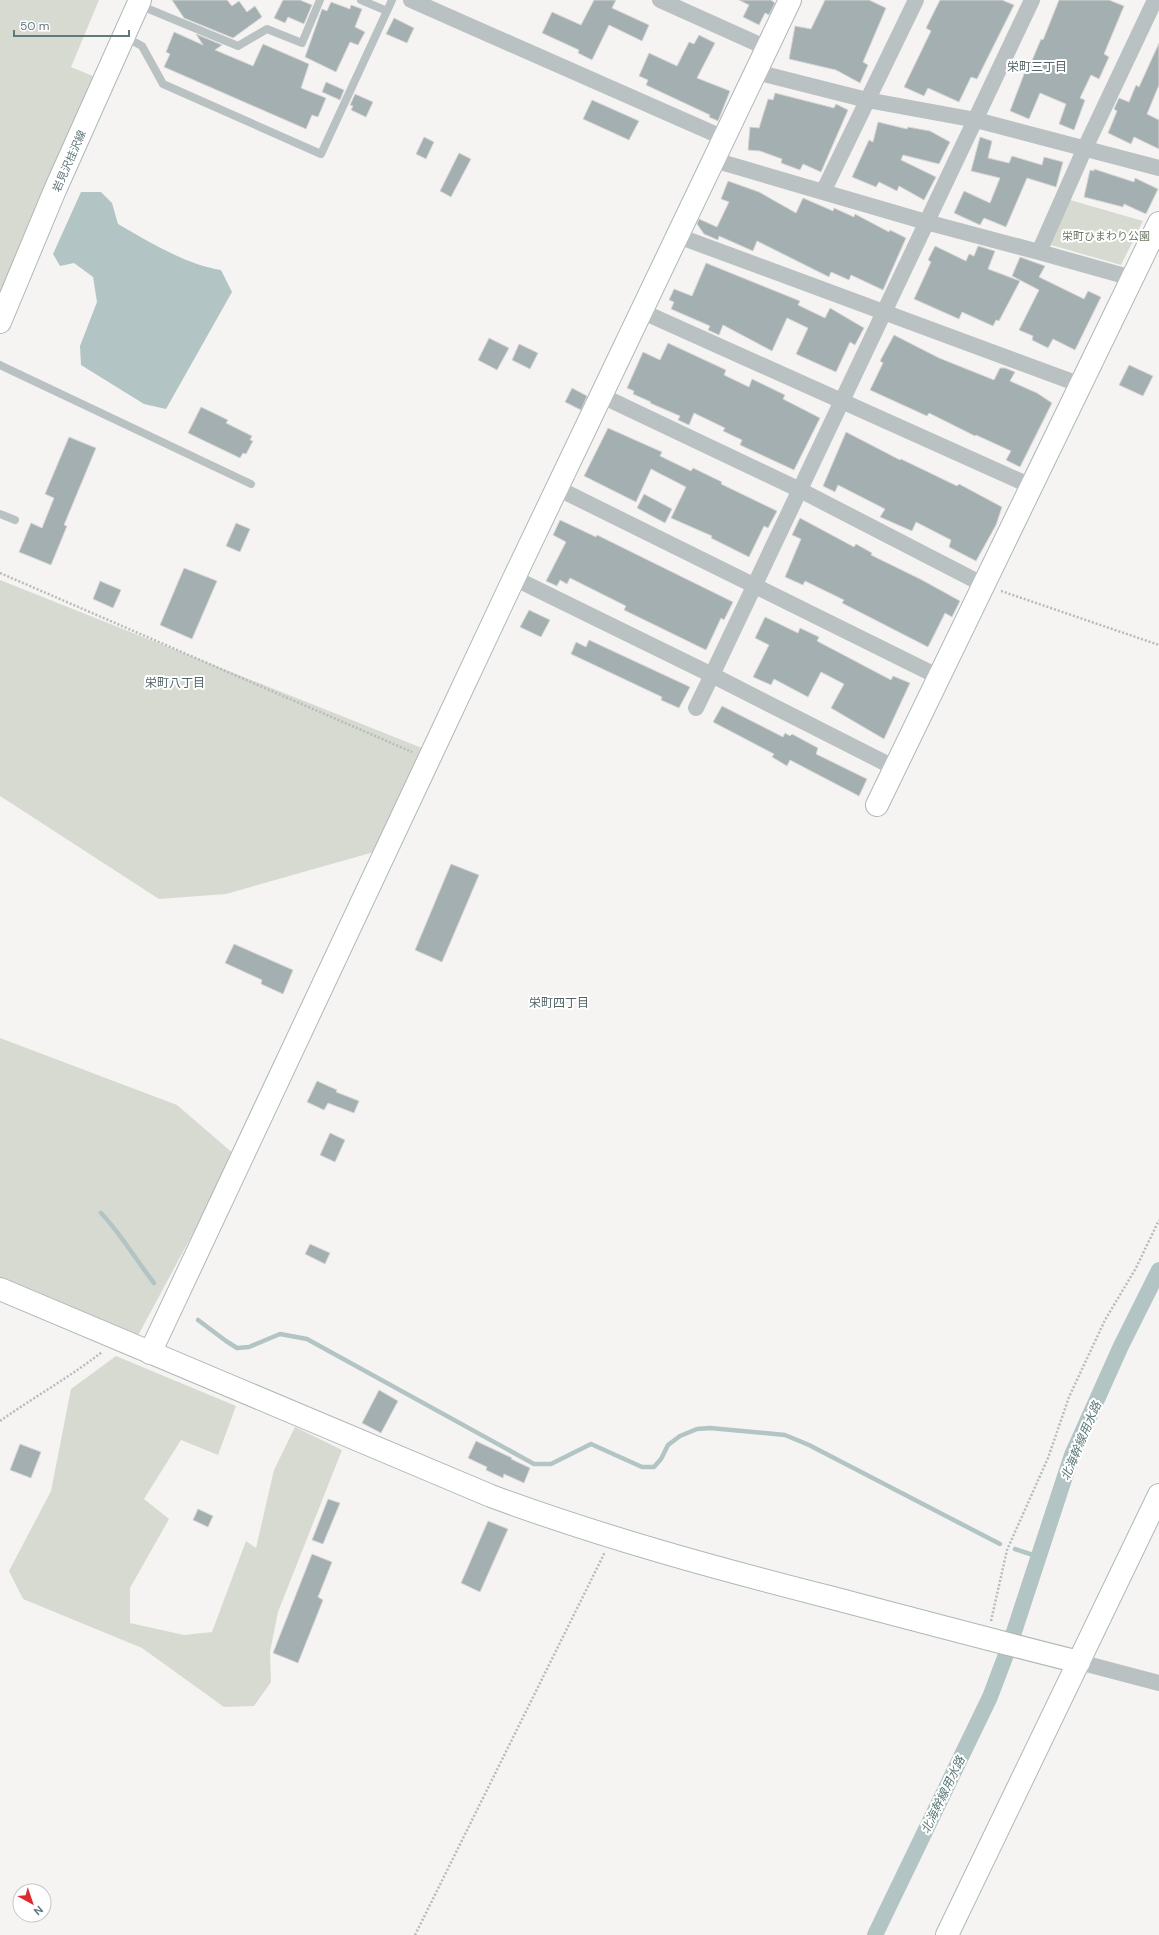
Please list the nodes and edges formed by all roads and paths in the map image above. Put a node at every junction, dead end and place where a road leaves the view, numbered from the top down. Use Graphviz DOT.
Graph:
graph roads {
  1 [pos="320,0"];
  2 [pos="362,0"];
  3 [pos="392,0"];
  4 [pos="411,0"];
  5 [pos="660,0"];
  6 [pos="790,0"];
  7 [pos="916,0"];
  8 [pos="1032,0"];
  9 [pos="1155,0"];
  10 [pos="139,2"];
  11 [pos="387,11"];
  12 [pos="125,37"];
  13 [pos="767,48"];
  14 [pos="756,72"];
  15 [pos="867,100"];
  16 [pos="976,120"];
  17 [pos="724,138"];
  18 [pos="1085,148"];
  19 [pos="714,160"];
  20 [pos="1159,168"];
  21 [pos="823,192"];
  22 [pos="926,222"];
  23 [pos="1159,223"];
  24 [pos="678,236"];
  25 [pos="1039,252"];
  26 [pos="1132,278"];
  27 [pos="641,311"];
  28 [pos="885,311"];
  29 [pos="0,322"];
  30 [pos="0,365"];
  31 [pos="1081,385"];
  32 [pos="600,395"];
  33 [pos="842,400"];
  34 [pos="250,484"];
  35 [pos="1031,486"];
  36 [pos="557,488"];
  37 [pos="800,490"];
  38 [pos="0,514"];
  39 [pos="15,520"];
  40 [pos="0,573"];
  41 [pos="514,578"];
  42 [pos="754,585"];
  43 [pos="984,585"];
  44 [pos="1159,645"];
  45 [pos="712,674"];
  46 [pos="939,677"];
  47 [pos="696,708"];
  48 [pos="428,760"];
  49 [pos="895,768"];
  50 [pos="877,805"];
  51 [pos="1159,1220"];
  52 [pos="0,1289"];
  53 [pos="118,1340"];
  54 [pos="150,1352"];
  55 [pos="0,1421"];
  56 [pos="1159,1495"];
  57 [pos="612,1537"];
  58 [pos="985,1638"];
  59 [pos="1079,1662"];
  60 [pos="1159,1683"];
  61 [pos="415,1935"];
  62 [pos="947,1935"];
  1 -- 10 [label="lane"];
  2 -- 11 [label="lane"];
  3 -- 11 [label="lane"];
  4 -- 17 [label="street"];
  5 -- 13 [label="street"];
  6 -- 13 [label="street"];
  7 -- 15 [label="street"];
  8 -- 16 [label="street"];
  9 -- 18 [label="street"];
  10 -- 12 [label="street, 岩見沢桂沢線"];
  11 -- 12 [label="lane"];
  12 -- 29 [label="street, 岩見沢桂沢線"];
  13 -- 14 [label="street"];
  14 -- 15 [label="street"];
  14 -- 17 [label="street"];
  15 -- 16 [label="street"];
  15 -- 21 [label="street"];
  16 -- 18 [label="street"];
  16 -- 22 [label="street"];
  17 -- 19 [label="street"];
  18 -- 20 [label="street"];
  18 -- 25 [label="street"];
  19 -- 21 [label="street"];
  19 -- 24 [label="street"];
  21 -- 22 [label="street"];
  22 -- 25 [label="street"];
  22 -- 28 [label="street"];
  23 -- 26 [label="street"];
  24 -- 27 [label="street"];
  24 -- 28 [label="street"];
  25 -- 26 [label="street"];
  26 -- 31 [label="street"];
  27 -- 32 [label="street"];
  27 -- 33 [label="street"];
  28 -- 31 [label="street"];
  28 -- 33 [label="street"];
  30 -- 34 [label="lane"];
  31 -- 35 [label="street"];
  32 -- 36 [label="street"];
  32 -- 37 [label="street"];
  33 -- 35 [label="street"];
  33 -- 37 [label="street"];
  35 -- 43 [label="street"];
  36 -- 41 [label="street"];
  36 -- 42 [label="street"];
  37 -- 42 [label="street"];
  37 -- 43 [label="street"];
  38 -- 39 [label="lane"];
  40 -- 48 [label="path"];
  41 -- 45 [label="street"];
  41 -- 48 [label="street"];
  42 -- 45 [label="street"];
  42 -- 46 [label="street"];
  43 -- 44 [label="path"];
  43 -- 46 [label="street"];
  45 -- 47 [label="street"];
  45 -- 49 [label="street"];
  46 -- 49 [label="street"];
  48 -- 54 [label="street"];
  49 -- 50 [label="street"];
  51 -- 58 [label="path"];
  52 -- 53 [label="street"];
  53 -- 54 [label="street"];
  53 -- 55 [label="path"];
  54 -- 57 [label="street"];
  56 -- 59 [label="street"];
  57 -- 58 [label="street"];
  57 -- 61 [label="path"];
  58 -- 59 [label="street"];
  59 -- 60 [label="street"];
  59 -- 62 [label="street"];
}
